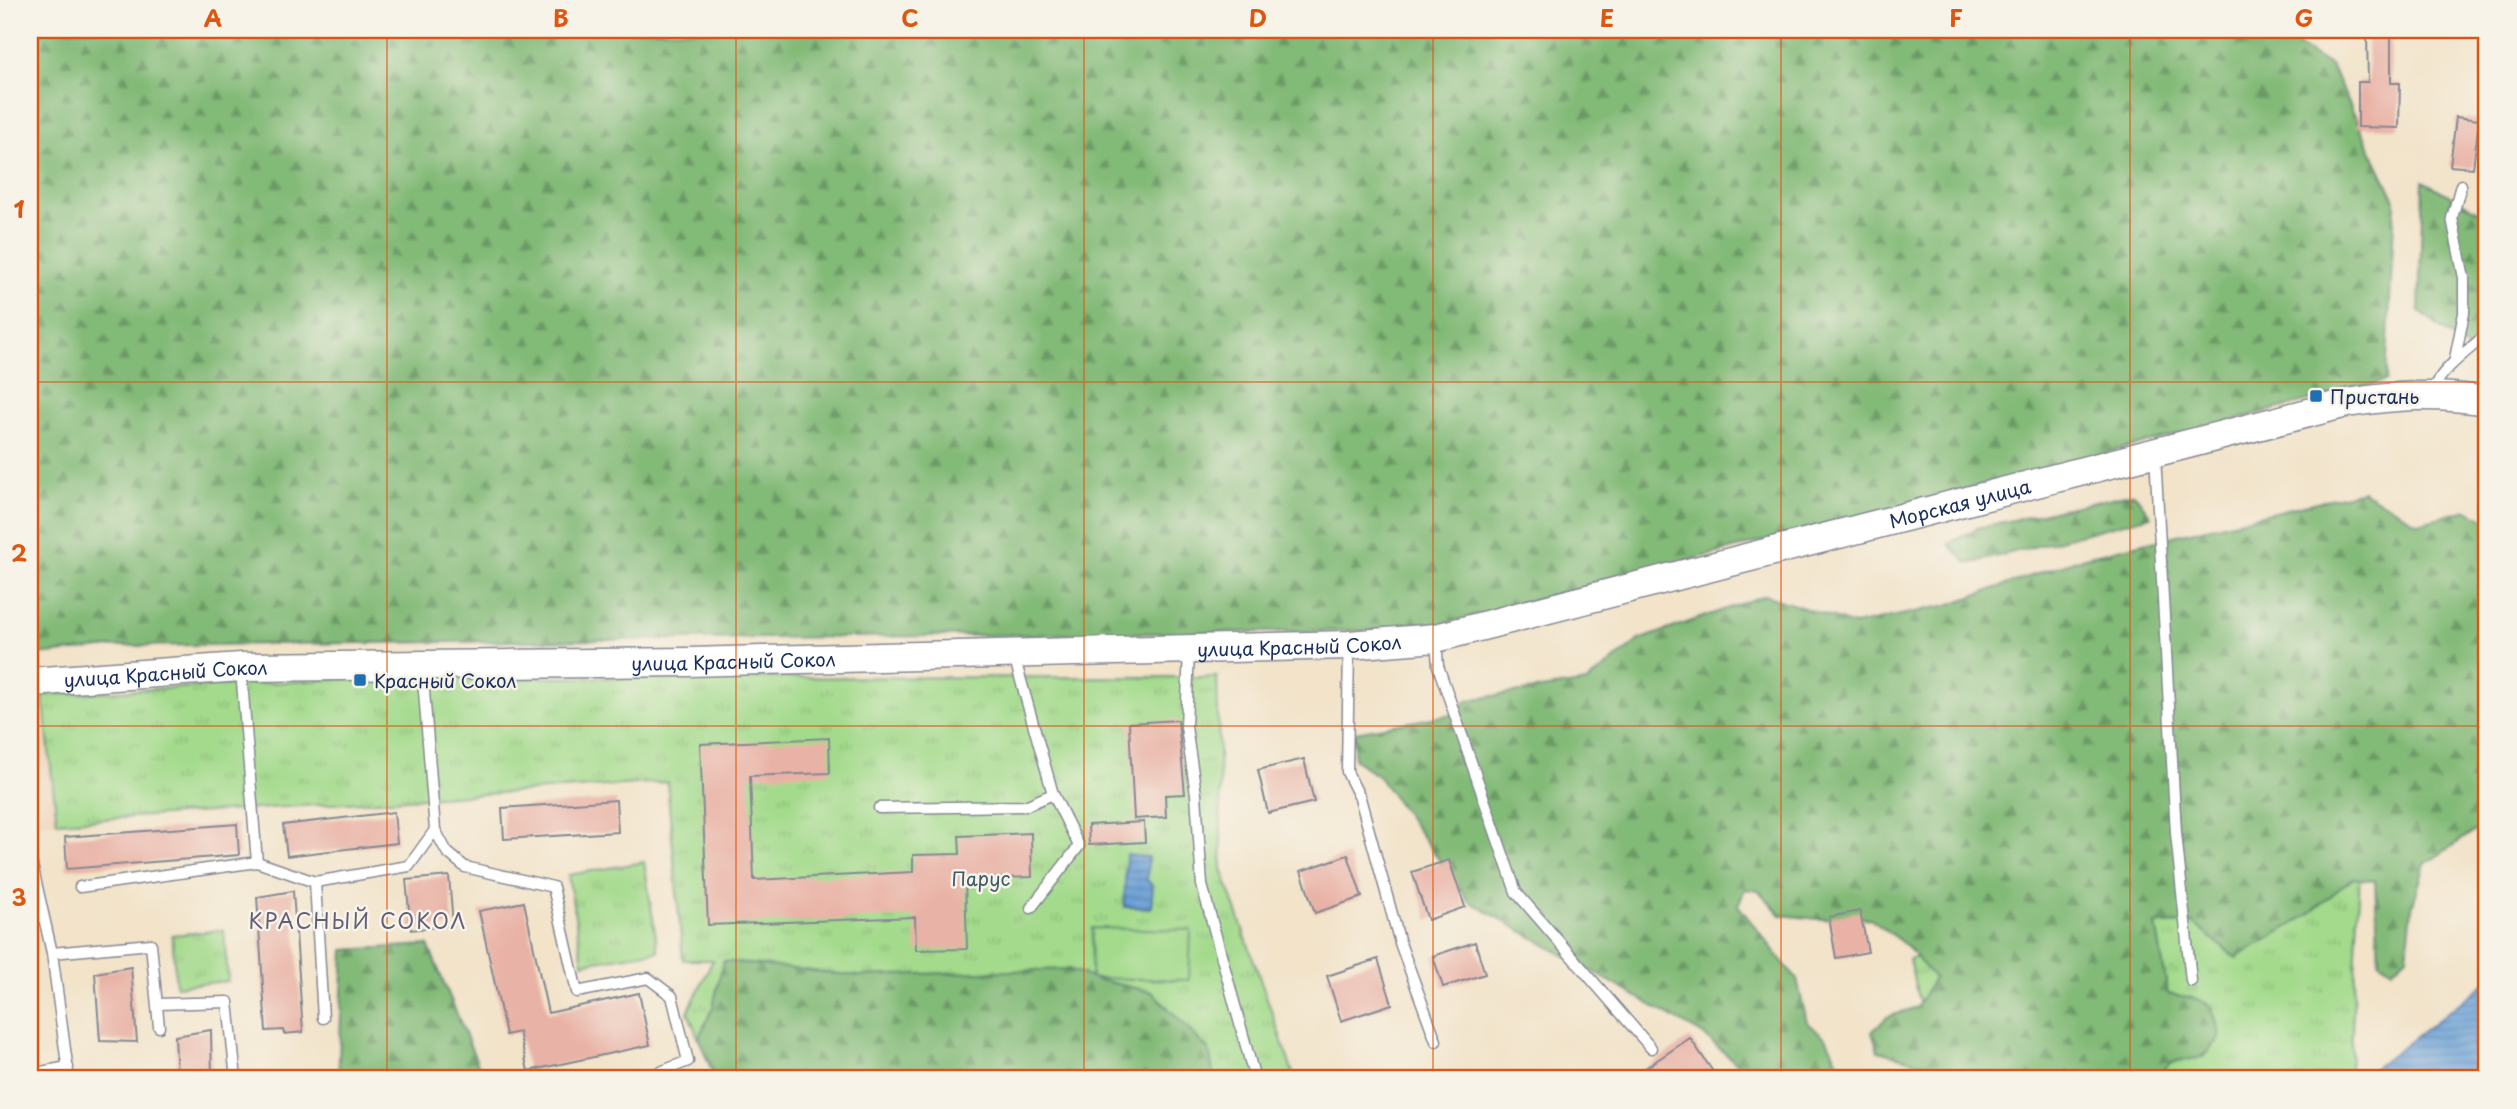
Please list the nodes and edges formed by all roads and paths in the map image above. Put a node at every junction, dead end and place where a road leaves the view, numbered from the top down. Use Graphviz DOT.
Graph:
graph roads {
  1 [pos="2461,185"];
  2 [pos="2487,334"];
  3 [pos="2455,359"];
  4 [pos="2430,395"];
  5 [pos="2487,401"];
  6 [pos="2155,452"];
  7 [pos="1436,638"];
  8 [pos="1349,645"];
  9 [pos="1189,650"];
  10 [pos="1013,654"];
  11 [pos="422,663"];
  12 [pos="241,667"];
  13 [pos="30,682"];
  14 [pos="1053,794"];
  15 [pos="879,808"];
  16 [pos="435,830"];
  17 [pos="30,856"];
  18 [pos="257,862"];
  19 [pos="315,882"];
  20 [pos="80,887"];
  21 [pos="1031,908"];
  22 [pos="52,953"];
  23 [pos="2191,981"];
  24 [pos="157,1004"];
  25 [pos="323,1018"];
  26 [pos="159,1027"];
  27 [pos="1436,1041"];
  28 [pos="1651,1048"];
  29 [pos="68,1067"];
  30 [pos="30,1074"];
  31 [pos="69,1079"];
  32 [pos="236,1079"];
  33 [pos="643,1079"];
  34 [pos="1255,1079"];
  1 -- 3 [label="lane"];
  2 -- 3 [label="lane"];
  3 -- 4 [label="lane"];
  4 -- 5 [label="street, Морская улица"];
  4 -- 6 [label="street, Морская улица"];
  6 -- 7 [label="street, Морская улица"];
  6 -- 23 [label="lane"];
  7 -- 8 [label="street, улица Красный Сокол"];
  7 -- 28 [label="lane"];
  8 -- 9 [label="street, улица Красный Сокол"];
  8 -- 27 [label="lane"];
  9 -- 10 [label="street, улица Красный Сокол"];
  9 -- 34 [label="lane"];
  10 -- 11 [label="street, улица Красный Сокол"];
  10 -- 14 [label="lane"];
  11 -- 12 [label="street, улица Красный Сокол"];
  11 -- 16 [label="lane"];
  12 -- 13 [label="street, улица Красный Сокол"];
  12 -- 18 [label="lane"];
  14 -- 15 [label="lane"];
  14 -- 21 [label="lane"];
  16 -- 19 [label="lane"];
  16 -- 33 [label="lane"];
  17 -- 22 [label="lane"];
  18 -- 19 [label="lane"];
  18 -- 20 [label="lane"];
  19 -- 25 [label="lane"];
  22 -- 24 [label="lane"];
  22 -- 29 [label="lane"];
  24 -- 26 [label="lane"];
  24 -- 32 [label="lane"];
  29 -- 30 [label="lane"];
  29 -- 31 [label="lane"];
}
